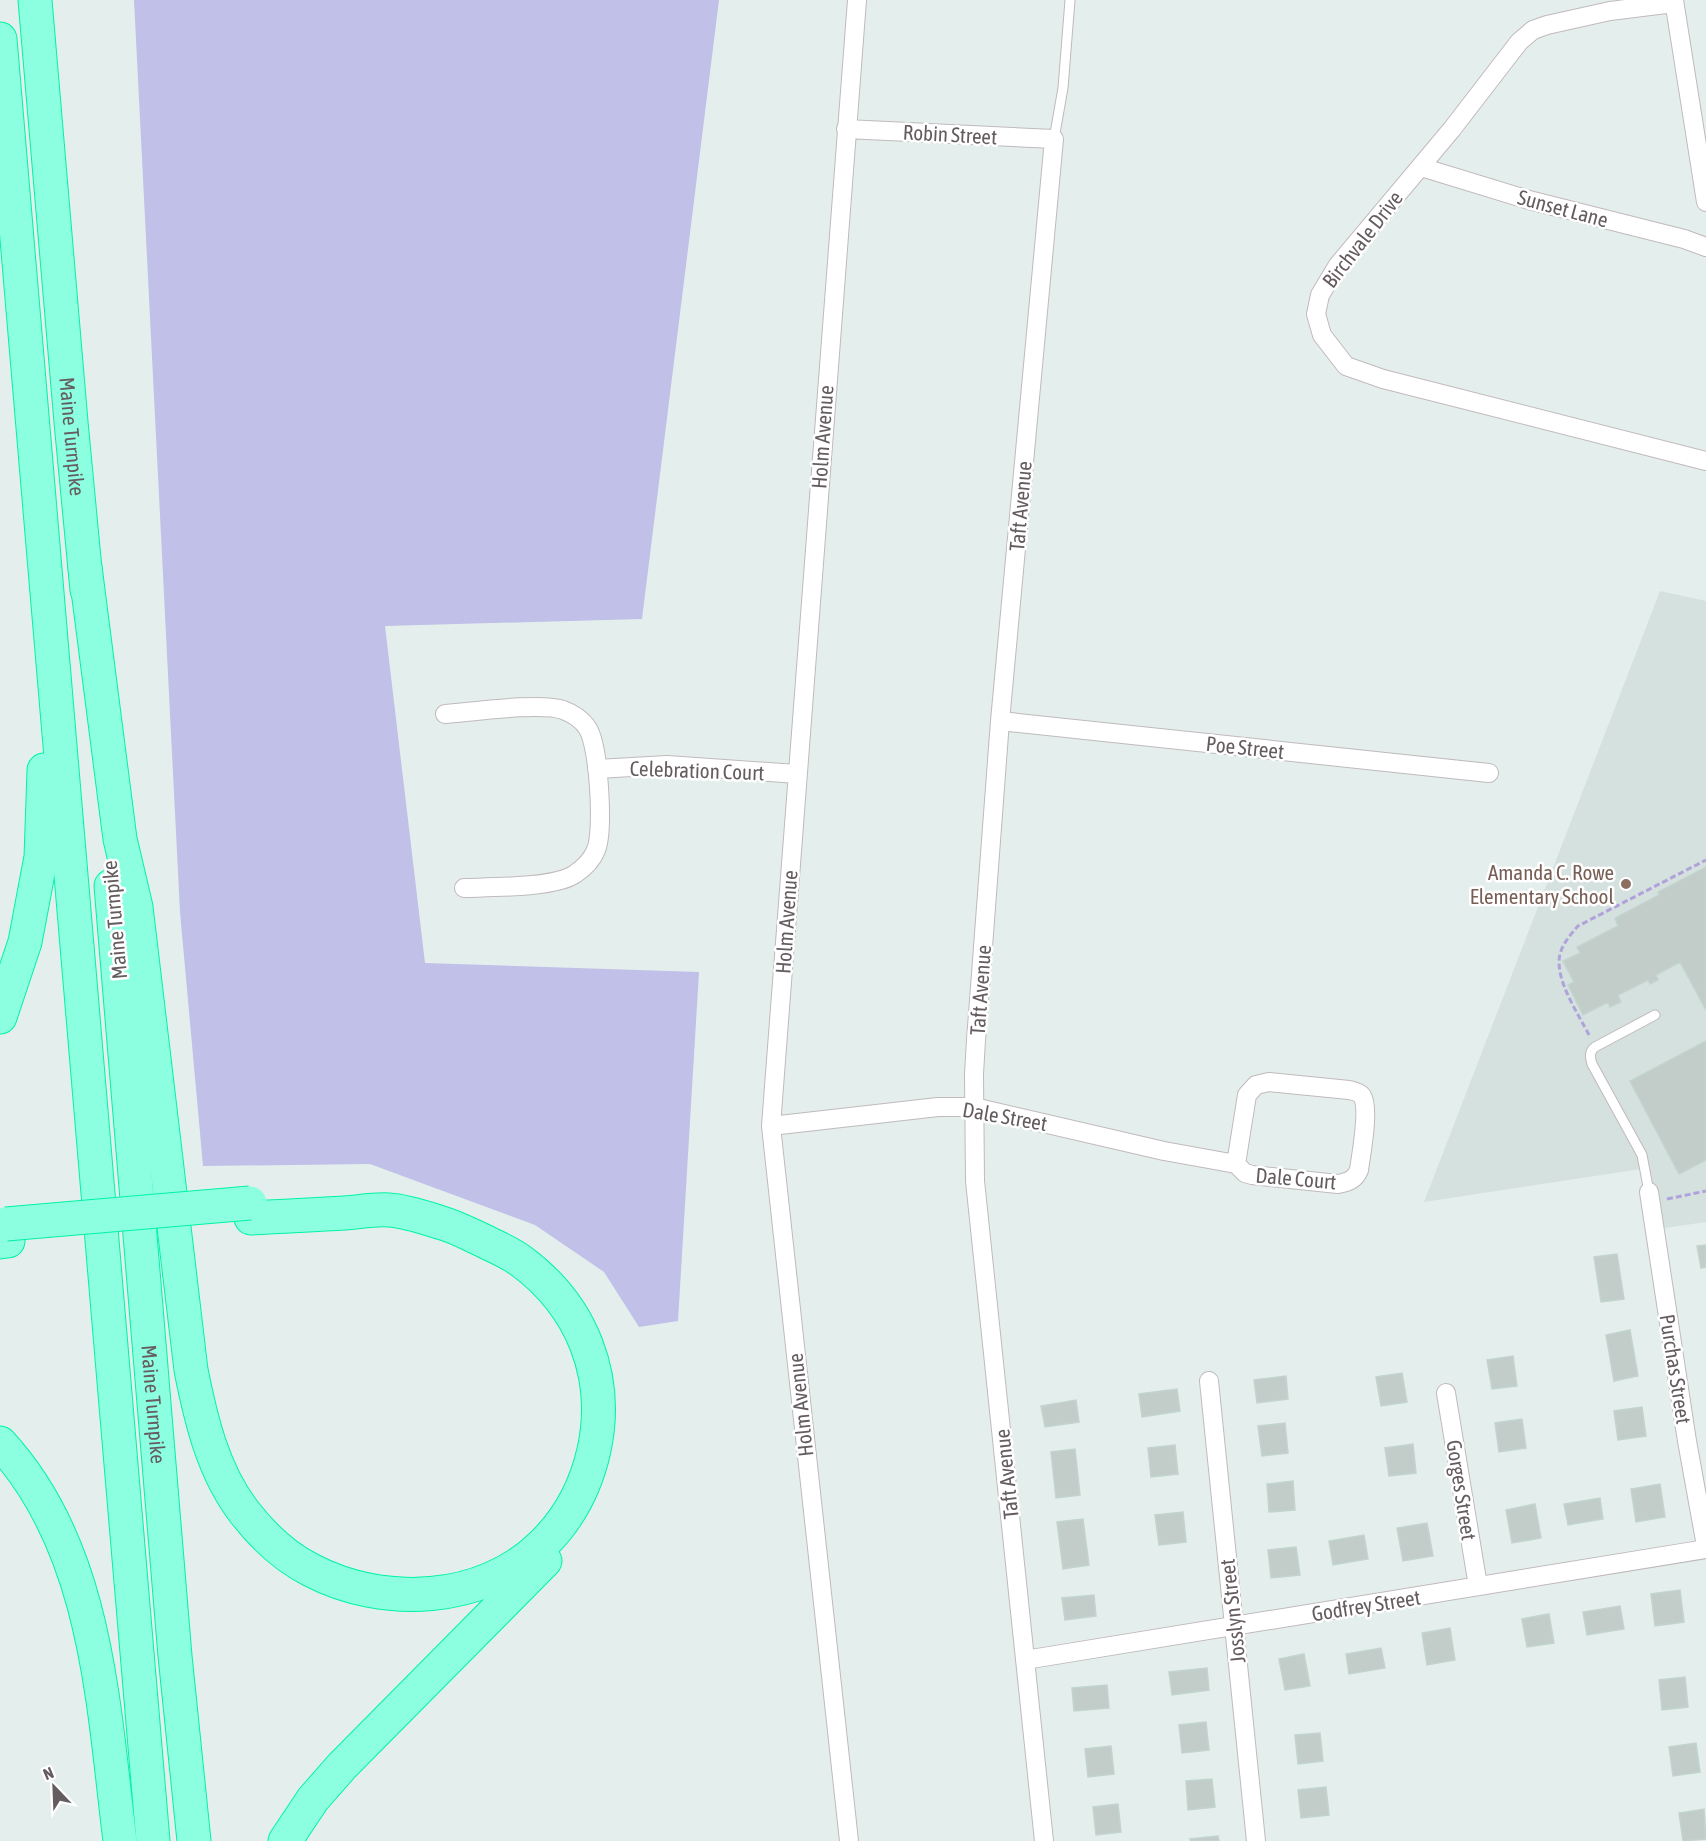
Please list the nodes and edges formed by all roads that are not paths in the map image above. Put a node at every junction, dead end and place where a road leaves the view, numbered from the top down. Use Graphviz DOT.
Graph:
graph roads {
  1 [pos="35,0"];
  2 [pos="857,0"];
  3 [pos="1070,0"];
  4 [pos="1674,2"];
  5 [pos="0,39"];
  6 [pos="846,129"];
  7 [pos="1054,139"];
  8 [pos="1420,166"];
  9 [pos="1706,202"];
  10 [pos="1706,247"];
  11 [pos="1706,460"];
  12 [pos="85,567"];
  13 [pos="445,714"];
  14 [pos="1000,722"];
  15 [pos="58,728"];
  16 [pos="597,769"];
  17 [pos="1489,773"];
  18 [pos="797,774"];
  19 [pos="464,888"];
  20 [pos="1655,1015"];
  21 [pos="0,1017"];
  22 [pos="974,1107"];
  23 [pos="771,1126"];
  24 [pos="1236,1164"];
  25 [pos="1650,1198"];
  26 [pos="250,1210"];
  27 [pos="3,1233"];
  28 [pos="1209,1381"];
  29 [pos="1446,1393"];
  30 [pos="0,1443"];
  31 [pos="1706,1548"];
  32 [pos="1478,1586"];
  33 [pos="1234,1626"];
  34 [pos="1025,1660"];
  35 [pos="120,1841"];
  36 [pos="153,1841"];
  37 [pos="194,1841"];
  38 [pos="285,1841"];
  39 [pos="849,1841"];
  40 [pos="1044,1841"];
  41 [pos="1256,1841"];
  1 -- 12 [label="highway, Maine Turnpike"];
  2 -- 6 [label="street, Holm Avenue"];
  3 -- 7 [label="lane"];
  4 -- 8 [label="street, Birchvale Drive"];
  4 -- 9 [label="street"];
  5 -- 15 [label="highway, Maine Turnpike"];
  6 -- 7 [label="street, Robin Street"];
  6 -- 18 [label="street, Holm Avenue"];
  7 -- 14 [label="street, Taft Avenue"];
  8 -- 10 [label="street, Sunset Lane"];
  8 -- 11 [label="street, Birchvale Drive"];
  12 -- 26 [label="highway"];
  12 -- 37 [label="highway, Maine Turnpike"];
  13 -- 16 [label="street"];
  14 -- 17 [label="street, Poe Street"];
  14 -- 22 [label="street, Taft Avenue"];
  15 -- 21 [label="highway"];
  15 -- 36 [label="highway, Maine Turnpike"];
  16 -- 18 [label="street, Celebration Court"];
  16 -- 19 [label="street"];
  18 -- 23 [label="street, Holm Avenue"];
  20 -- 25 [label="lane"];
  22 -- 23 [label="street, Dale Street"];
  22 -- 24 [label="street, Dale Street"];
  22 -- 34 [label="street, Taft Avenue"];
  23 -- 39 [label="street, Holm Avenue"];
  24 -- 24 [label="street, Dale Court"];
  25 -- 31 [label="street, Purchas Street"];
  26 -- 27 [label="highway"];
  26 -- 38 [label="highway"];
  28 -- 33 [label="street, Josslyn Street"];
  29 -- 32 [label="street, Gorges Street"];
  30 -- 35 [label="highway"];
  31 -- 32 [label="street, Godfrey Street"];
  32 -- 33 [label="street, Godfrey Street"];
  33 -- 34 [label="street, Godfrey Street"];
  33 -- 41 [label="street, Josslyn Street"];
  34 -- 40 [label="street, Taft Avenue"];
}
